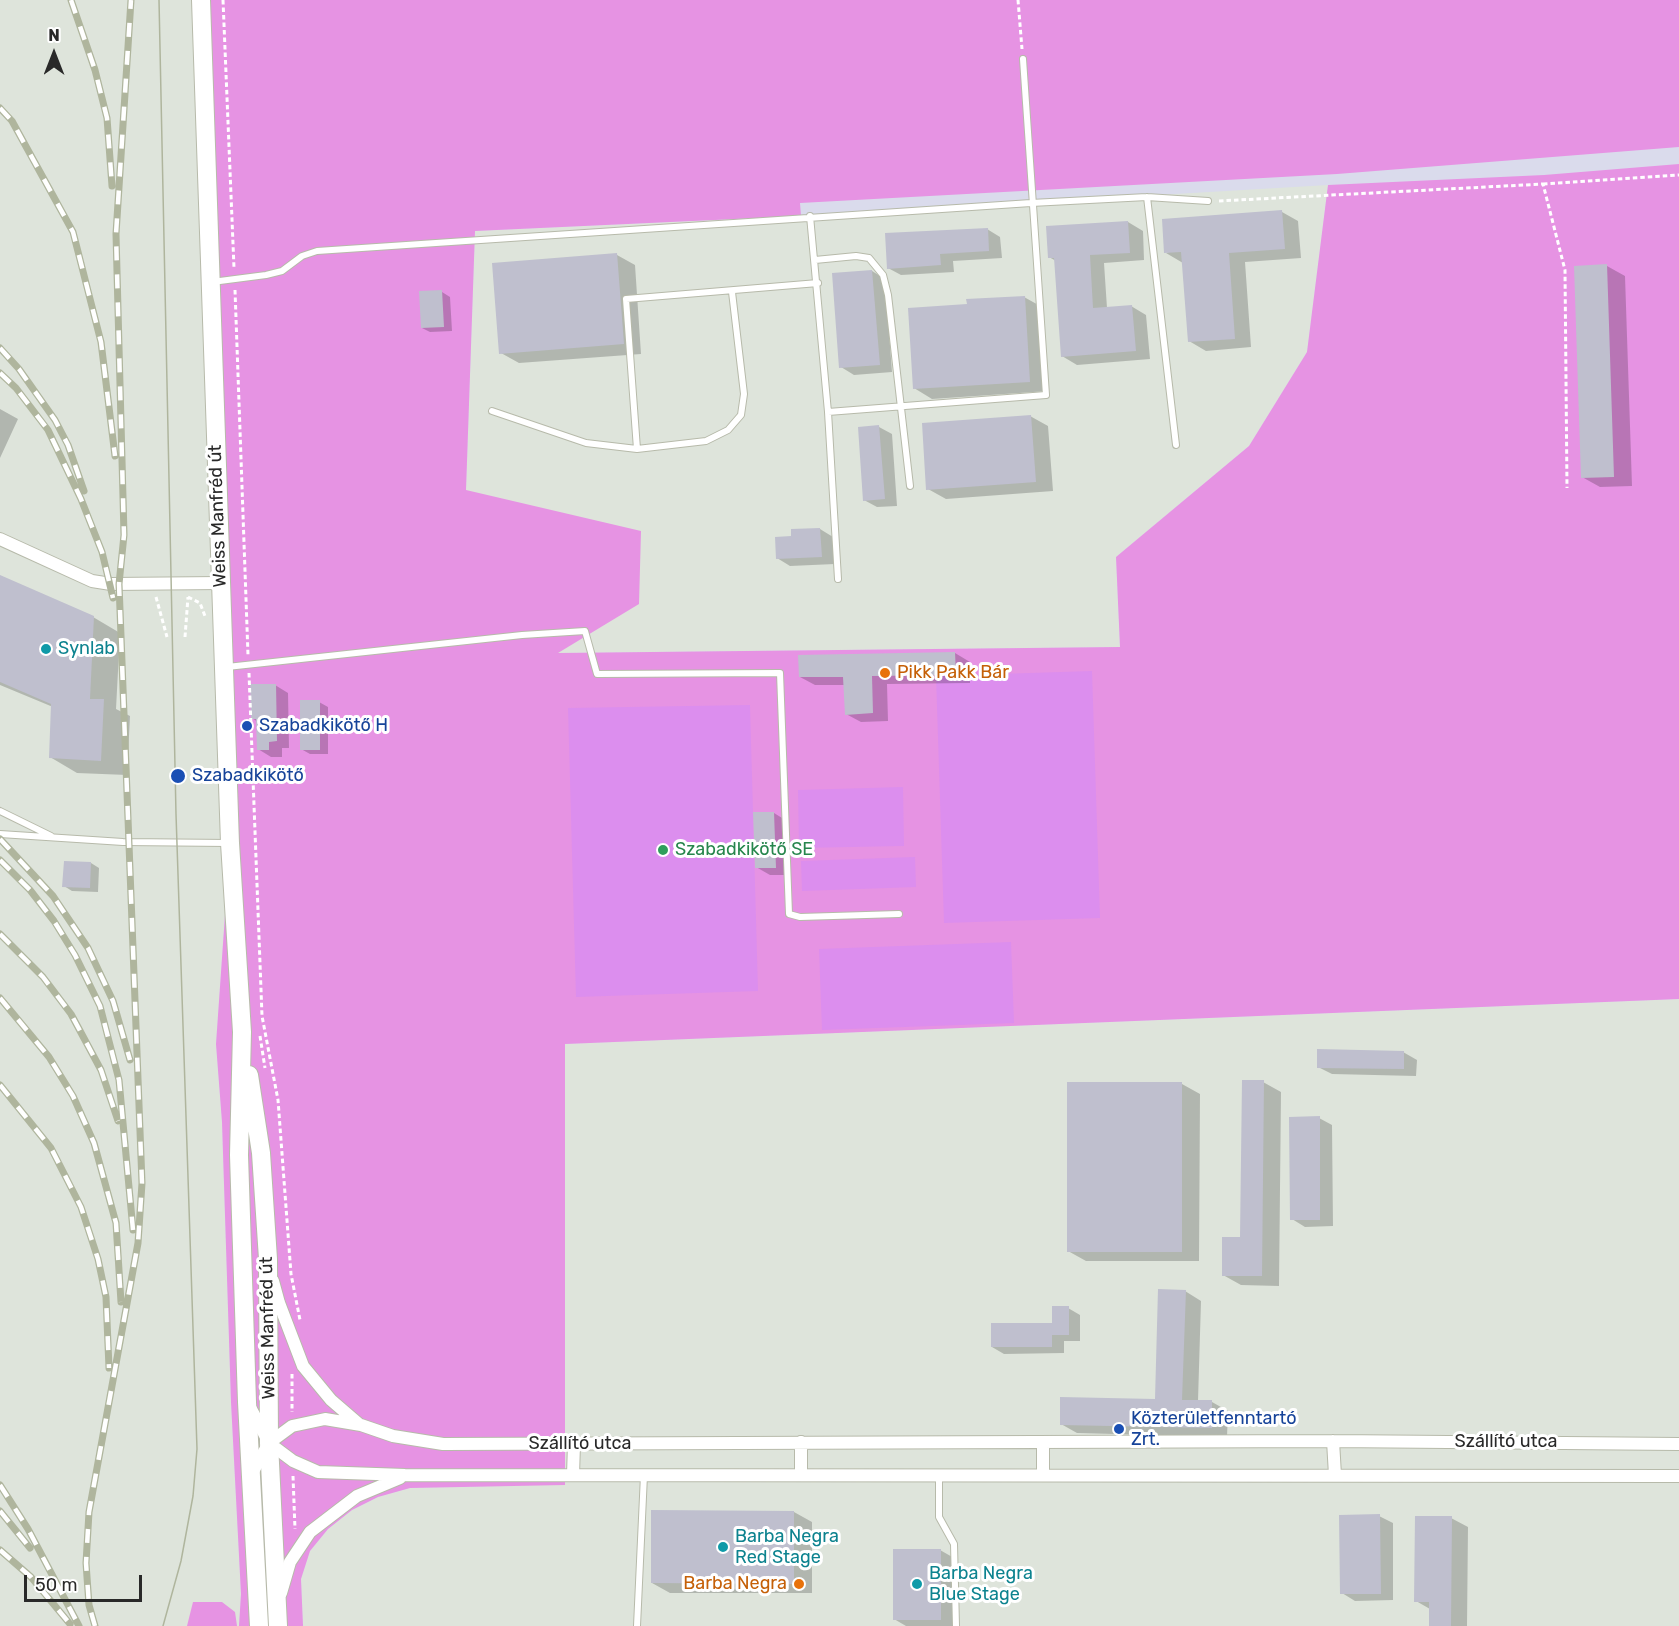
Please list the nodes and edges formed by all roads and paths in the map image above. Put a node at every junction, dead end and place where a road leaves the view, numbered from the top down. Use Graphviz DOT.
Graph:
graph roads {
  1 [pos="201,0"];
  2 [pos="223,0"];
  3 [pos="1018,0"];
  4 [pos="1023,59"];
  5 [pos="1679,175"];
  6 [pos="1542,184"];
  7 [pos="1147,197"];
  8 [pos="1208,201"];
  9 [pos="1031,202"];
  10 [pos="810,216"];
  11 [pos="815,260"];
  12 [pos="234,280"];
  13 [pos="209,282"];
  14 [pos="818,283"];
  15 [pos="732,292"];
  16 [pos="901,406"];
  17 [pos="492,411"];
  18 [pos="828,412"];
  19 [pos="1176,445"];
  20 [pos="637,449"];
  21 [pos="910,486"];
  22 [pos="1567,488"];
  23 [pos="0,539"];
  24 [pos="838,579"];
  25 [pos="220,583"];
  26 [pos="147,594"];
  27 [pos="156,597"];
  28 [pos="167,597"];
  29 [pos="177,597"];
  30 [pos="188,597"];
  31 [pos="222,616"];
  32 [pos="248,616"];
  33 [pos="167,637"];
  34 [pos="185,637"];
  35 [pos="249,667"];
  36 [pos="224,668"];
  37 [pos="249,724"];
  38 [pos="246,733"];
  39 [pos="0,811"];
  40 [pos="0,834"];
  41 [pos="54,838"];
  42 [pos="230,843"];
  43 [pos="899,914"];
  44 [pos="255,988"];
  45 [pos="242,1032"];
  46 [pos="267,1077"];
  47 [pos="268,1259"];
  48 [pos="291,1310"];
  49 [pos="295,1320"];
  50 [pos="299,1324"];
  51 [pos="247,1402"];
  52 [pos="360,1425"];
  53 [pos="1334,1441"];
  54 [pos="801,1442"];
  55 [pos="1043,1442"];
  56 [pos="269,1443"];
  57 [pos="574,1444"];
  58 [pos="1679,1444"];
  59 [pos="252,1474"];
  60 [pos="939,1474"];
  61 [pos="1043,1474"];
  62 [pos="1335,1474"];
  63 [pos="405,1475"];
  64 [pos="573,1475"];
  65 [pos="644,1475"];
  66 [pos="801,1475"];
  67 [pos="1679,1476"];
  68 [pos="278,1603"];
  69 [pos="259,1626"];
  70 [pos="278,1626"];
  71 [pos="638,1626"];
  72 [pos="956,1626"];
  1 -- 13 [label="main road, Weiss Manfréd út"];
  2 -- 12 [label="path"];
  3 -- 4 [label="path"];
  4 -- 9 [label="lane"];
  5 -- 6 [label="path"];
  6 -- 8 [label="path"];
  6 -- 22 [label="path"];
  7 -- 8 [label="lane"];
  7 -- 9 [label="lane"];
  7 -- 19 [label="lane"];
  9 -- 10 [label="lane"];
  9 -- 16 [label="lane"];
  10 -- 11 [label="lane"];
  10 -- 12 [label="lane"];
  11 -- 14 [label="lane"];
  11 -- 16 [label="lane"];
  12 -- 13 [label="lane"];
  12 -- 32 [label="path"];
  13 -- 25 [label="main road, Weiss Manfréd út"];
  14 -- 15 [label="lane"];
  14 -- 18 [label="lane"];
  15 -- 20 [label="lane"];
  15 -- 20 [label="lane"];
  16 -- 18 [label="lane"];
  16 -- 21 [label="lane"];
  17 -- 20 [label="lane"];
  18 -- 24 [label="lane"];
  23 -- 25 [label="street"];
  25 -- 31 [label="main road, Weiss Manfréd út"];
  26 -- 27 [label="path"];
  27 -- 28 [label="path"];
  27 -- 33 [label="path"];
  29 -- 30 [label="path"];
  30 -- 31 [label="path"];
  30 -- 34 [label="path"];
  31 -- 32 [label="path"];
  31 -- 36 [label="main road, Weiss Manfréd út"];
  32 -- 35 [label="path"];
  35 -- 36 [label="lane"];
  35 -- 37 [label="path"];
  35 -- 43 [label="lane"];
  36 -- 42 [label="main road, Weiss Manfréd út"];
  37 -- 38 [label="path"];
  37 -- 50 [label="path"];
  39 -- 41 [label="lane"];
  40 -- 41 [label="lane"];
  41 -- 42 [label="lane"];
  42 -- 45 [label="main road, Weiss Manfréd út"];
  44 -- 46 [label="path"];
  45 -- 47 [label="main road, Weiss Manfréd út"];
  45 -- 51 [label="main road, Weiss Manfréd út"];
  47 -- 52 [label="street, Szállító utca"];
  47 -- 56 [label="main road, Weiss Manfréd út"];
  48 -- 49 [label="path"];
  51 -- 56 [label="street"];
  51 -- 59 [label="main road, Weiss Manfréd út"];
  52 -- 56 [label="street, Szállító utca"];
  52 -- 57 [label="street, Szállító utca"];
  53 -- 55 [label="street, Szállító utca"];
  53 -- 58 [label="street, Szállító utca"];
  53 -- 62 [label="street"];
  54 -- 55 [label="street, Szállító utca"];
  54 -- 57 [label="street, Szállító utca"];
  54 -- 66 [label="street"];
  55 -- 61 [label="street"];
  56 -- 59 [label="street"];
  56 -- 63 [label="street, Szállító utca"];
  56 -- 68 [label="main road, Weiss Manfréd út"];
  57 -- 64 [label="street"];
  59 -- 69 [label="main road, Weiss Manfréd út"];
  60 -- 61 [label="street, Szállító utca"];
  60 -- 66 [label="street, Szállító utca"];
  60 -- 72 [label="lane"];
  61 -- 62 [label="street, Szállító utca"];
  62 -- 67 [label="street, Szállító utca"];
  63 -- 64 [label="street, Szállító utca"];
  63 -- 68 [label="street, Szállító utca"];
  64 -- 65 [label="street, Szállító utca"];
  65 -- 66 [label="street, Szállító utca"];
  65 -- 71 [label="lane"];
  68 -- 70 [label="main road, Weiss Manfréd út"];
}
